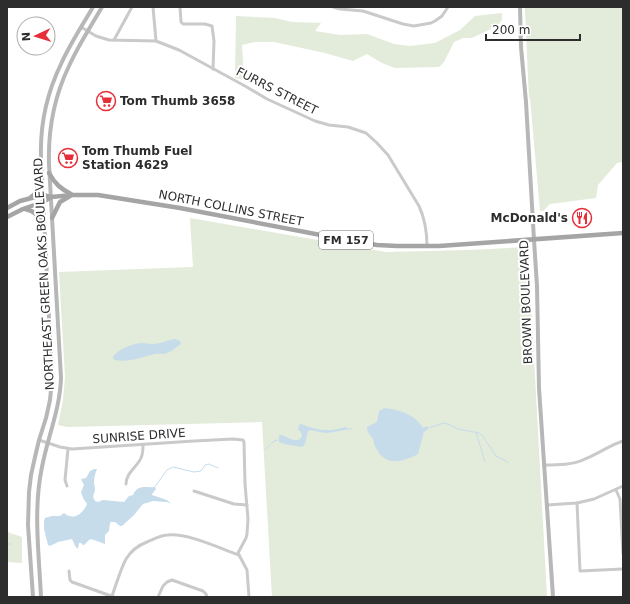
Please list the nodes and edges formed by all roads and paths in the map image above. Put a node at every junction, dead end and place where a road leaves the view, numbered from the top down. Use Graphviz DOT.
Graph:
graph roads {
  1 [pos="93,7"];
  2 [pos="102,7"];
  3 [pos="132,7"];
  4 [pos="153,7"];
  5 [pos="180,7"];
  6 [pos="333,7"];
  7 [pos="448,7"];
  8 [pos="520,7"];
  9 [pos="81,27"];
  10 [pos="88,32"];
  11 [pos="114,40"];
  12 [pos="156,41"];
  13 [pos="213,69"];
  14 [pos="45,113"];
  15 [pos="53,115"];
  16 [pos="42,173"];
  17 [pos="50,173"];
  18 [pos="43,195"];
  19 [pos="73,195"];
  20 [pos="51,197"];
  21 [pos="28,199"];
  22 [pos="43,202"];
  23 [pos="7,208"];
  24 [pos="23,209"];
  25 [pos="7,217"];
  26 [pos="52,218"];
  27 [pos="44,224"];
  28 [pos="623,233"];
  29 [pos="534,240"];
  30 [pos="427,246"];
  31 [pos="55,270"];
  32 [pos="46,271"];
  33 [pos="39,440"];
  34 [pos="623,441"];
  35 [pos="48,443"];
  36 [pos="143,445"];
  37 [pos="68,449"];
  38 [pos="544,466"];
  39 [pos="126,484"];
  40 [pos="67,486"];
  41 [pos="623,486"];
  42 [pos="616,490"];
  43 [pos="194,491"];
  44 [pos="577,503"];
  45 [pos="247,505"];
  46 [pos="547,505"];
  47 [pos="623,554"];
  48 [pos="238,555"];
  49 [pos="623,569"];
  50 [pos="69,571"];
  51 [pos="33,597"];
  52 [pos="41,597"];
  53 [pos="113,597"];
  54 [pos="158,597"];
  55 [pos="207,597"];
  56 [pos="249,597"];
  57 [pos="553,597"];
  1 -- 9 [label="main road, NORTHEAST GREEN OAKS BOULEVARD"];
  2 -- 10 [label="main road, NORTHEAST GREEN OAKS BOULEVARD"];
  3 -- 11 [label="street"];
  4 -- 12 [label="street"];
  5 -- 13 [label="street"];
  6 -- 7 [label="street"];
  8 -- 29 [label="main road, BROWN BOULEVARD"];
  9 -- 10 [label="street, FURRS STREET"];
  9 -- 14 [label="main road, NORTHEAST GREEN OAKS BOULEVARD"];
  10 -- 11 [label="street, FURRS STREET"];
  10 -- 15 [label="main road, NORTHEAST GREEN OAKS BOULEVARD"];
  11 -- 12 [label="street, FURRS STREET"];
  12 -- 13 [label="street, FURRS STREET"];
  13 -- 30 [label="street, FURRS STREET"];
  14 -- 15 [label="main road"];
  14 -- 16 [label="main road, NORTHEAST GREEN OAKS BOULEVARD"];
  15 -- 17 [label="main road, NORTHEAST GREEN OAKS BOULEVARD"];
  16 -- 18 [label="main road, NORTHEAST GREEN OAKS BOULEVARD"];
  16 -- 21 [label="main road"];
  17 -- 19 [label="main road"];
  17 -- 20 [label="main road, NORTHEAST GREEN OAKS BOULEVARD"];
  18 -- 20 [label="main road, NORTH COLLINS STREET / FM 157"];
  18 -- 21 [label="main road, NORTH COLLINS STREET / FM 157"];
  18 -- 22 [label="main road, NORTHEAST GREEN OAKS BOULEVARD"];
  19 -- 20 [label="main road, NORTH COLLINS STREET / FM 157"];
  19 -- 26 [label="main road"];
  19 -- 30 [label="main road, NORTH COLLINS STREET / FM 157"];
  20 -- 22 [label="main road, NORTH COLLINS STREET / FM 157"];
  20 -- 26 [label="main road, NORTHEAST GREEN OAKS BOULEVARD"];
  21 -- 23 [label="main road, NORTH COLLINS STREET / FM 157"];
  22 -- 24 [label="main road, NORTH COLLINS STREET / FM 157"];
  22 -- 27 [label="main road, NORTHEAST GREEN OAKS BOULEVARD"];
  24 -- 25 [label="main road, NORTH COLLINS STREET / FM 157"];
  24 -- 27 [label="main road"];
  26 -- 31 [label="main road, NORTHEAST GREEN OAKS BOULEVARD"];
  27 -- 32 [label="main road, NORTHEAST GREEN OAKS BOULEVARD"];
  28 -- 29 [label="main road, NORTH COLLINS STREET / FM 157"];
  29 -- 30 [label="main road, NORTH COLLINS STREET / FM 157"];
  29 -- 38 [label="main road, BROWN BOULEVARD"];
  31 -- 32 [label="main road"];
  31 -- 35 [label="main road, NORTHEAST GREEN OAKS BOULEVARD"];
  32 -- 33 [label="main road, NORTHEAST GREEN OAKS BOULEVARD"];
  33 -- 35 [label="street, SUNRISE DRIVE"];
  33 -- 51 [label="main road, NORTHEAST GREEN OAKS BOULEVARD"];
  34 -- 38 [label="street"];
  35 -- 37 [label="street, SUNRISE DRIVE"];
  35 -- 52 [label="main road, NORTHEAST GREEN OAKS BOULEVARD"];
  36 -- 37 [label="street, SUNRISE DRIVE"];
  36 -- 39 [label="street"];
  36 -- 45 [label="street, SUNRISE DRIVE"];
  37 -- 40 [label="street"];
  38 -- 46 [label="main road, BROWN BOULEVARD"];
  41 -- 42 [label="street"];
  42 -- 44 [label="street"];
  42 -- 47 [label="street"];
  43 -- 45 [label="street"];
  44 -- 46 [label="street"];
  44 -- 49 [label="street"];
  45 -- 48 [label="street"];
  46 -- 57 [label="main road, BROWN BOULEVARD"];
  48 -- 53 [label="street"];
  48 -- 56 [label="street"];
  50 -- 53 [label="street"];
  54 -- 55 [label="street"];
}
